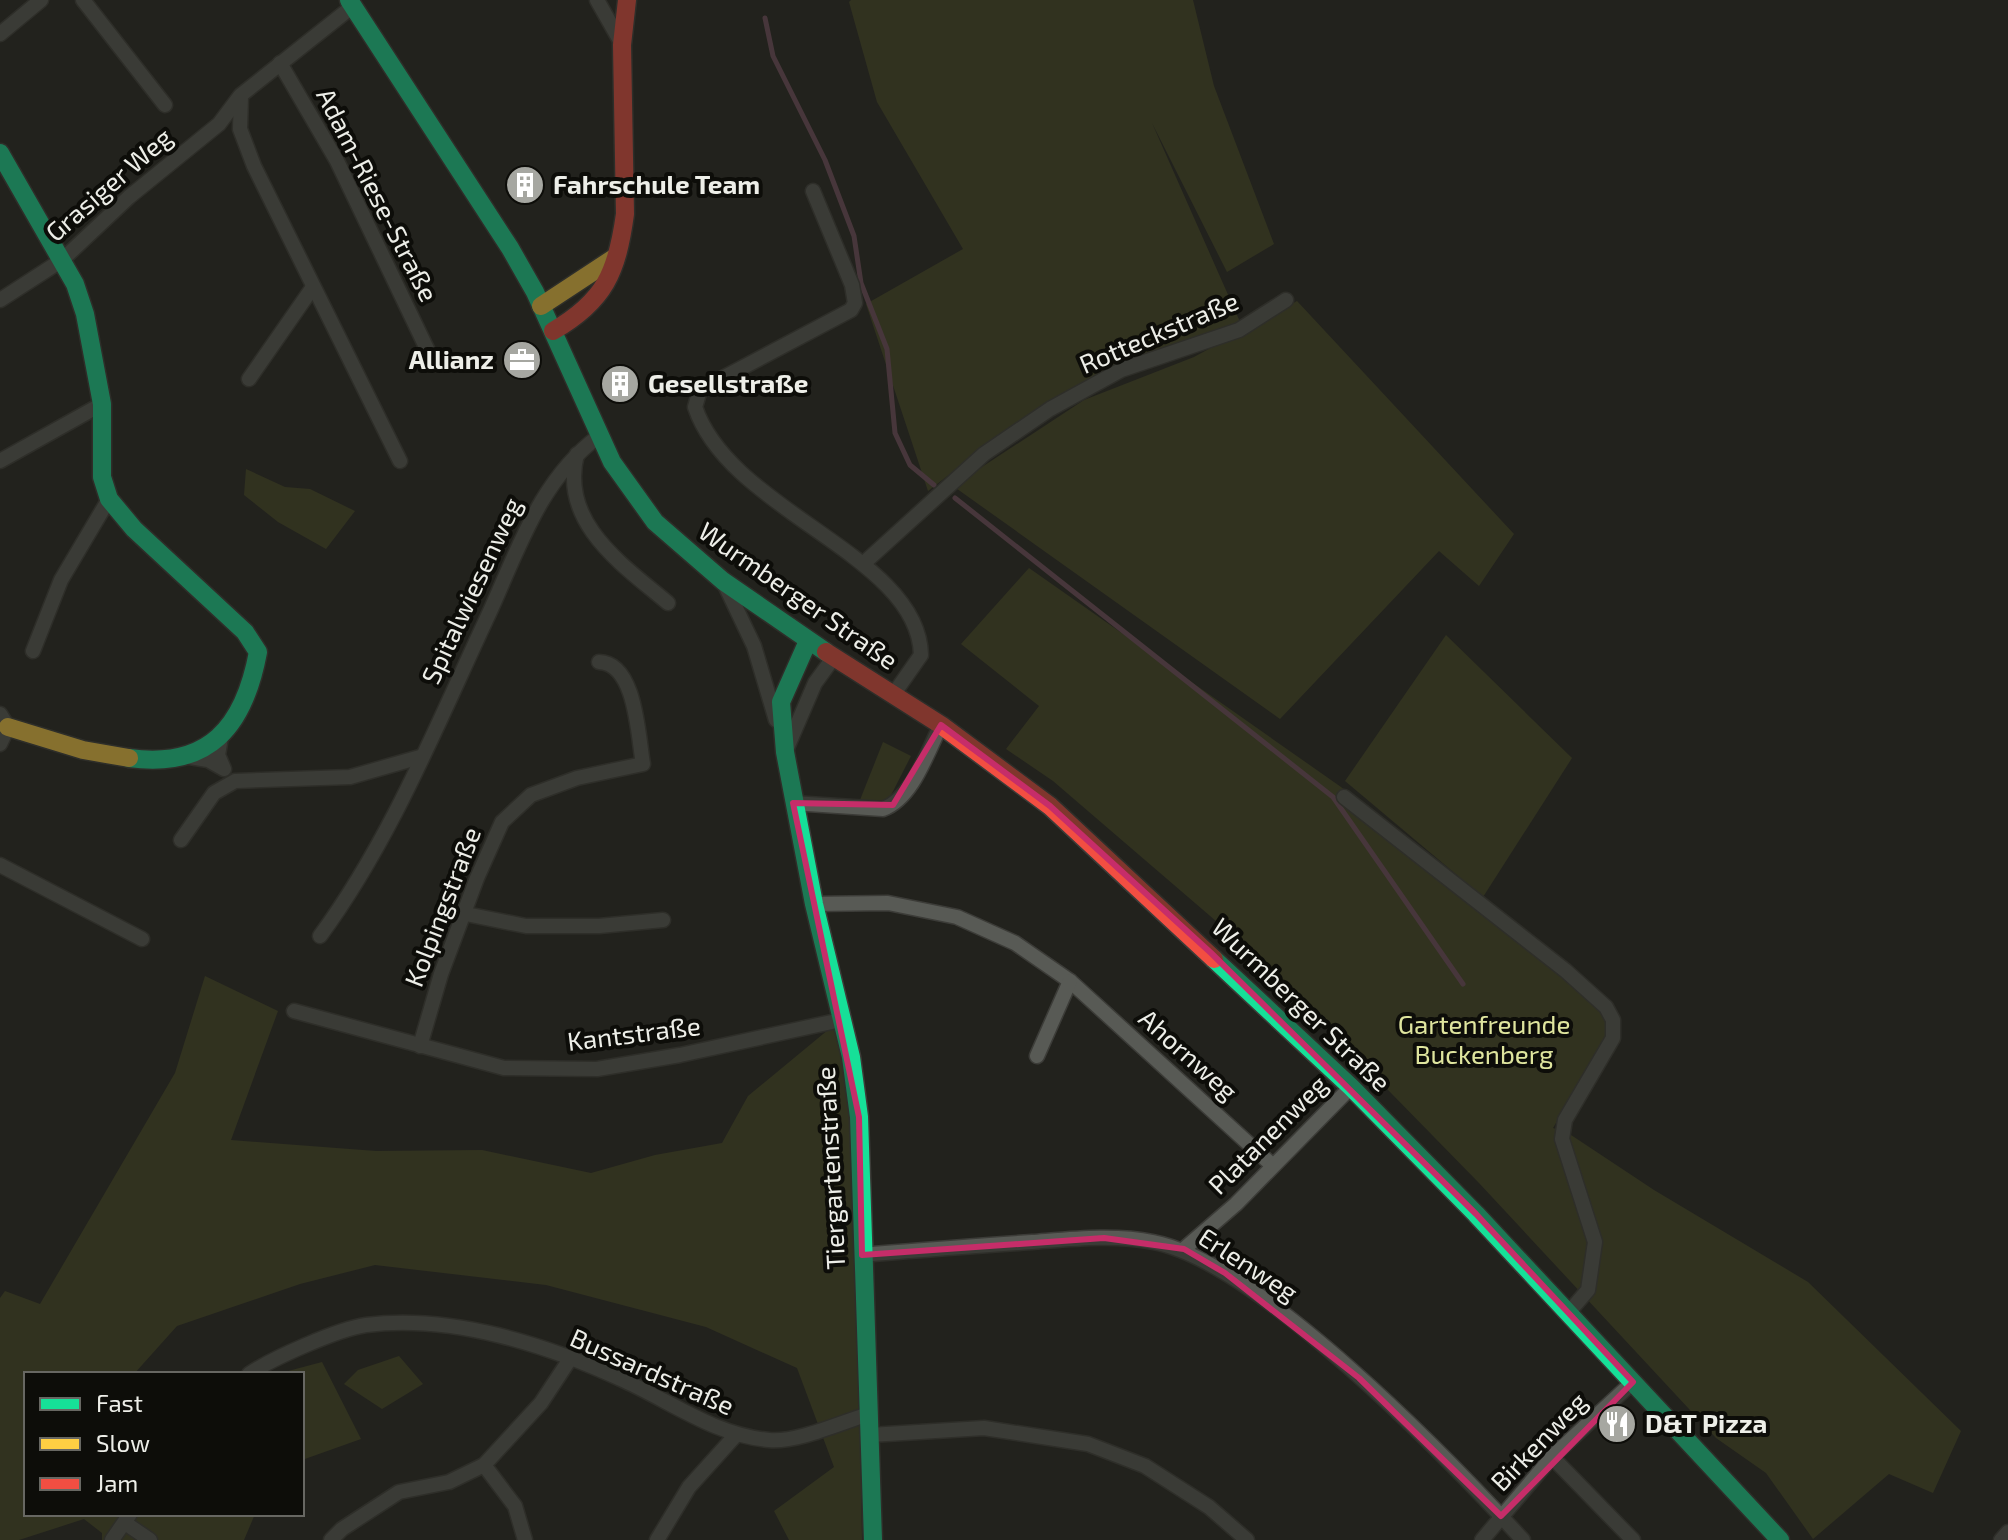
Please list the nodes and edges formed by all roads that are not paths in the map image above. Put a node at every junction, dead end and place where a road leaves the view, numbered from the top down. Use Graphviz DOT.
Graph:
graph roads {
  1 [pos="41,0"];
  2 [pos="83,0"];
  3 [pos="597,0"];
  4 [pos="627,0"];
  5 [pos="351,3"];
  6 [pos="0,34"];
  7 [pos="622,45"];
  8 [pos="280,63"];
  9 [pos="241,95"];
  10 [pos="165,105"];
  11 [pos="0,153"];
  12 [pos="813,191"];
  13 [pos="614,258"];
  14 [pos="62,260"];
  15 [pos="313,287"];
  16 [pos="0,300"];
  17 [pos="1286,300"];
  18 [pos="541,306"];
  19 [pos="553,331"];
  20 [pos="428,351"];
  21 [pos="249,379"];
  22 [pos="102,404"];
  23 [pos="599,436"];
  24 [pos="577,452"];
  25 [pos="0,461"];
  26 [pos="400,461"];
  27 [pos="109,499"];
  28 [pos="864,563"];
  29 [pos="723,581"];
  30 [pos="668,603"];
  31 [pos="808,641"];
  32 [pos="33,651"];
  33 [pos="834,657"];
  34 [pos="599,662"];
  35 [pos="893,695"];
  36 [pos="4,720"];
  37 [pos="941,725"];
  38 [pos="222,733"];
  39 [pos="0,744"];
  40 [pos="785,752"];
  41 [pos="189,757"];
  42 [pos="420,757"];
  43 [pos="224,769"];
  44 [pos="246,780"];
  45 [pos="1344,797"];
  46 [pos="793,803"];
  47 [pos="181,840"];
  48 [pos="0,865"];
  49 [pos="814,904"];
  50 [pos="466,914"];
  51 [pos="663,920"];
  52 [pos="320,936"];
  53 [pos="142,939"];
  54 [pos="1070,981"];
  55 [pos="294,1011"];
  56 [pos="841,1020"];
  57 [pos="420,1046"];
  58 [pos="1037,1056"];
  59 [pos="1351,1087"];
  60 [pos="1272,1165"];
  61 [pos="1184,1249"];
  62 [pos="862,1255"];
  63 [pos="1569,1312"];
  64 [pos="570,1359"];
  65 [pos="252,1372"];
  66 [pos="1633,1382"];
  67 [pos="869,1414"];
  68 [pos="870,1435"];
  69 [pos="735,1436"];
  70 [pos="1552,1457"];
  71 [pos="484,1465"];
  72 [pos="1501,1516"];
  73 [pos="127,1518"];
  74 [pos="2008,1532"];
  75 [pos="112,1540"];
  76 [pos="150,1540"];
  77 [pos="331,1540"];
  78 [pos="525,1540"];
  79 [pos="657,1540"];
  80 [pos="873,1540"];
  81 [pos="1247,1540"];
  82 [pos="1482,1540"];
  83 [pos="1523,1540"];
  84 [pos="1633,1540"];
  85 [pos="1780,1540"];
  86 [pos="2001,1540"];
  1 -- 6 [label="street"];
  2 -- 10 [label="street"];
  3 -- 7 [label="street"];
  4 -- 7 [label="street"];
  5 -- 8 [label="street"];
  5 -- 18 [label="street, Wurmberger Straße"];
  7 -- 13 [label="street"];
  8 -- 9 [label="street"];
  8 -- 20 [label="street, Adam-Riese-Straße"];
  9 -- 14 [label="street, Grasiger Weg"];
  9 -- 15 [label="street"];
  11 -- 14 [label="street"];
  12 -- 28 [label="street"];
  13 -- 18 [label="street"];
  13 -- 19 [label="street"];
  14 -- 16 [label="street, Grasiger Weg"];
  14 -- 22 [label="street"];
  15 -- 21 [label="street"];
  15 -- 26 [label="street"];
  17 -- 28 [label="street, Rotteckstraße"];
  18 -- 19 [label="street, Wurmberger Straße"];
  19 -- 23 [label="street, Wurmberger Straße"];
  22 -- 25 [label="street"];
  22 -- 27 [label="street"];
  23 -- 24 [label="street, Spitalwiesenweg"];
  23 -- 29 [label="street, Wurmberger Straße"];
  24 -- 30 [label="street"];
  24 -- 42 [label="street, Spitalwiesenweg"];
  27 -- 32 [label="street"];
  27 -- 38 [label="street"];
  28 -- 35 [label="street"];
  29 -- 31 [label="street, Wurmberger Straße"];
  29 -- 40 [label="street, Tiergartenstraße"];
  31 -- 33 [label="street, Wurmberger Straße"];
  31 -- 40 [label="street, Tiergartenstraße"];
  33 -- 35 [label="street, Wurmberger Straße"];
  33 -- 40 [label="street"];
  34 -- 50 [label="street, Kolpingstraße"];
  35 -- 37 [label="street, Wurmberger Straße"];
  36 -- 39 [label="street"];
  36 -- 41 [label="street"];
  37 -- 46 [label="street"];
  37 -- 59 [label="street, Wurmberger Straße"];
  38 -- 41 [label="street"];
  38 -- 43 [label="street"];
  40 -- 46 [label="street, Tiergartenstraße"];
  41 -- 43 [label="street"];
  42 -- 44 [label="street"];
  42 -- 52 [label="street, Spitalwiesenweg"];
  43 -- 44 [label="street"];
  44 -- 47 [label="street"];
  45 -- 63 [label="street"];
  46 -- 49 [label="street, Tiergartenstraße"];
  48 -- 53 [label="street"];
  49 -- 54 [label="street, Ahornweg"];
  49 -- 56 [label="street, Tiergartenstraße"];
  50 -- 51 [label="street"];
  50 -- 57 [label="street, Kolpingstraße"];
  54 -- 58 [label="street"];
  54 -- 60 [label="street, Ahornweg"];
  55 -- 57 [label="street, Kantstraße"];
  56 -- 57 [label="street, Kantstraße"];
  56 -- 62 [label="street, Tiergartenstraße"];
  59 -- 60 [label="street, Platanenweg"];
  59 -- 63 [label="street, Wurmberger Straße"];
  60 -- 61 [label="street, Platanenweg"];
  61 -- 62 [label="street, Erlenweg"];
  61 -- 72 [label="street, Erlenweg"];
  62 -- 67 [label="street, Tiergartenstraße"];
  63 -- 66 [label="street, Wurmberger Straße"];
  64 -- 65 [label="street, Bussardstraße"];
  64 -- 69 [label="street, Bussardstraße"];
  64 -- 71 [label="street"];
  66 -- 70 [label="street, Birkenweg"];
  66 -- 85 [label="street, Wurmberger Straße"];
  67 -- 68 [label="street, Tiergartenstraße"];
  67 -- 69 [label="street, Bussardstraße"];
  68 -- 80 [label="street, Tiergartenstraße"];
  68 -- 81 [label="street"];
  69 -- 79 [label="street"];
  70 -- 72 [label="street, Birkenweg"];
  70 -- 84 [label="street"];
  71 -- 77 [label="street"];
  71 -- 78 [label="street"];
  72 -- 82 [label="street, Birkenweg"];
  72 -- 83 [label="street, Erlenweg"];
  73 -- 75 [label="street"];
  73 -- 76 [label="street"];
  74 -- 86 [label="street"];
}
